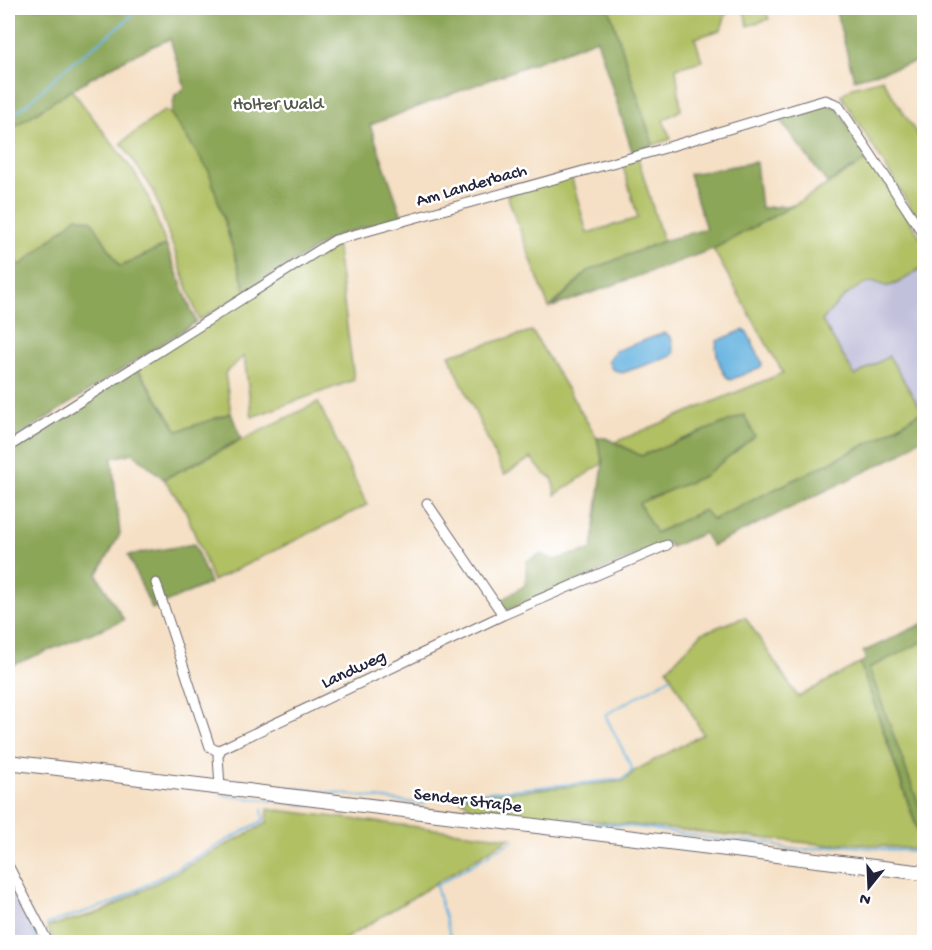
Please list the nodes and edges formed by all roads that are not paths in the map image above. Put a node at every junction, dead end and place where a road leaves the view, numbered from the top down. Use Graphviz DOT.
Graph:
graph roads {
  1 [pos="924,235"];
  2 [pos="8,447"];
  3 [pos="427,503"];
  4 [pos="667,545"];
  5 [pos="156,583"];
  6 [pos="503,615"];
  7 [pos="219,752"];
  8 [pos="8,762"];
  9 [pos="220,787"];
  10 [pos="8,865"];
  11 [pos="924,873"];
  12 [pos="48,942"];
  1 -- 2 [label="street, Am Landerbach"];
  3 -- 6 [label="street"];
  4 -- 6 [label="street, Landweg"];
  5 -- 7 [label="street"];
  6 -- 7 [label="street, Landweg"];
  7 -- 9 [label="street"];
  8 -- 9 [label="main road, Sender Straße"];
  9 -- 11 [label="main road, Sender Straße"];
  10 -- 12 [label="street"];
}
